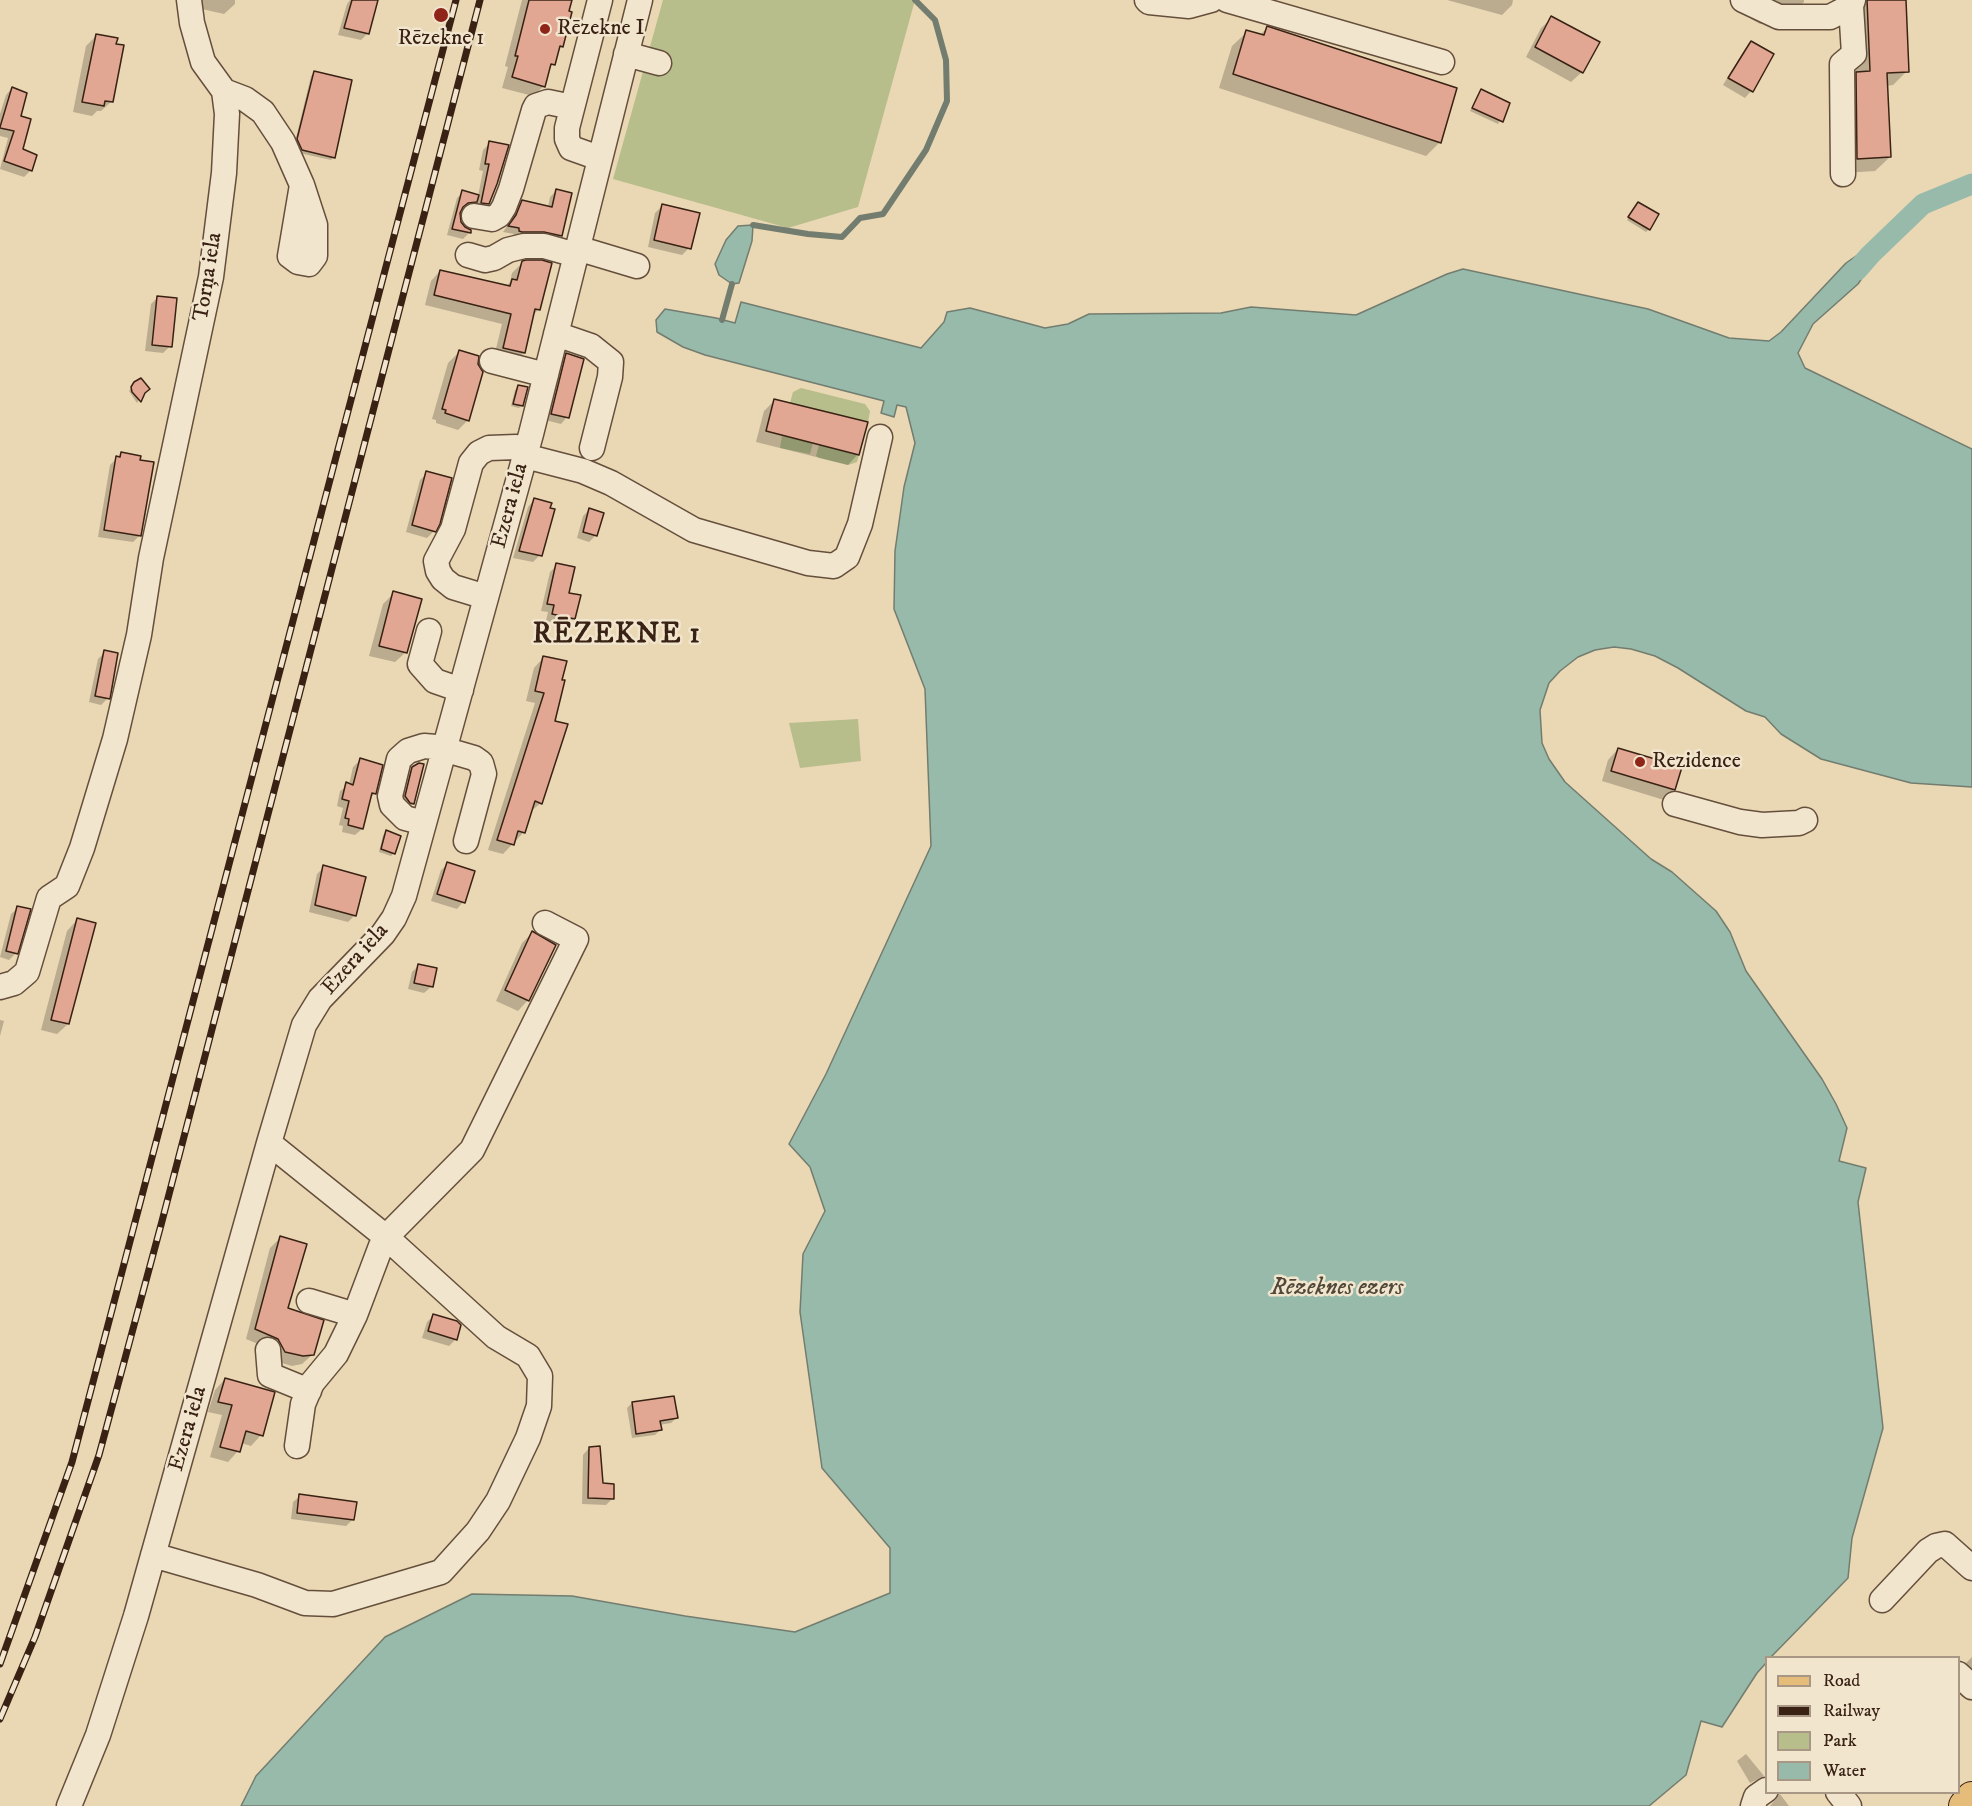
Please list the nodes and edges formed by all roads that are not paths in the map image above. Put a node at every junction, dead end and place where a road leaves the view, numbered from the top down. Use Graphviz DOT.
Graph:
graph roads {
  1 [pos="189,0"];
  2 [pos="600,0"];
  3 [pos="640,0"];
  4 [pos="1147,0"];
  5 [pos="1211,0"];
  6 [pos="1227,0"];
  7 [pos="1726,0"];
  8 [pos="1743,0"];
  9 [pos="1852,3"];
  10 [pos="626,54"];
  11 [pos="1442,62"];
  12 [pos="659,63"];
  13 [pos="224,92"];
  14 [pos="572,107"];
  15 [pos="599,158"];
  16 [pos="1843,174"];
  17 [pos="302,185"];
  18 [pos="474,216"];
  19 [pos="576,252"];
  20 [pos="468,255"];
  21 [pos="637,266"];
  22 [pos="556,334"];
  23 [pos="492,360"];
  24 [pos="546,375"];
  25 [pos="880,437"];
  26 [pos="592,448"];
  27 [pos="526,453"];
  28 [pos="486,597"];
  29 [pos="429,631"];
  30 [pos="461,690"];
  31 [pos="445,749"];
  32 [pos="1675,804"];
  33 [pos="1805,820"];
  34 [pos="424,823"];
  35 [pos="466,841"];
  36 [pos="545,923"];
  37 [pos="0,987"];
  38 [pos="269,1143"];
  39 [pos="386,1237"];
  40 [pos="309,1301"];
  41 [pos="355,1314"];
  42 [pos="268,1350"];
  43 [pos="309,1391"];
  44 [pos="297,1446"];
  45 [pos="153,1555"];
  46 [pos="1972,1568"];
  47 [pos="1882,1600"];
  48 [pos="1960,1675"];
  49 [pos="1972,1687"];
  50 [pos="1765,1791"];
  51 [pos="1840,1794"];
  52 [pos="1972,1798"];
  53 [pos="69,1806"];
  54 [pos="1753,1806"];
  55 [pos="1850,1806"];
  56 [pos="1965,1806"];
  1 -- 13 [label="street, Torņa iela"];
  2 -- 14 [label="street"];
  3 -- 10 [label="street, Ezera iela"];
  4 -- 5 [label="street"];
  6 -- 11 [label="street"];
  7 -- 8 [label="street"];
  8 -- 9 [label="street"];
  9 -- 16 [label="street"];
  10 -- 12 [label="street"];
  10 -- 15 [label="street, Ezera iela"];
  13 -- 17 [label="street"];
  13 -- 37 [label="street, Torņa iela"];
  14 -- 15 [label="street"];
  14 -- 18 [label="street"];
  15 -- 19 [label="street, Ezera iela"];
  19 -- 20 [label="street"];
  19 -- 21 [label="street"];
  19 -- 22 [label="street, Ezera iela"];
  22 -- 24 [label="street, Ezera iela"];
  22 -- 26 [label="street"];
  23 -- 24 [label="street"];
  24 -- 27 [label="street, Ezera iela"];
  25 -- 27 [label="street"];
  27 -- 28 [label="street, Ezera iela"];
  27 -- 28 [label="street"];
  28 -- 30 [label="street, Ezera iela"];
  29 -- 30 [label="street"];
  30 -- 31 [label="street, Ezera iela"];
  31 -- 34 [label="street, Ezera iela"];
  31 -- 34 [label="street"];
  31 -- 35 [label="street"];
  32 -- 33 [label="street"];
  34 -- 38 [label="street, Ezera iela"];
  36 -- 39 [label="street"];
  38 -- 39 [label="street"];
  38 -- 45 [label="street, Ezera iela"];
  39 -- 41 [label="street"];
  39 -- 45 [label="street"];
  40 -- 41 [label="street"];
  41 -- 43 [label="street"];
  42 -- 43 [label="street"];
  43 -- 44 [label="street"];
  45 -- 53 [label="street, Ezera iela"];
  46 -- 47 [label="street"];
  48 -- 49 [label="street"];
  50 -- 54 [label="street"];
  51 -- 55 [label="street"];
  52 -- 56 [label="main road"];
}
